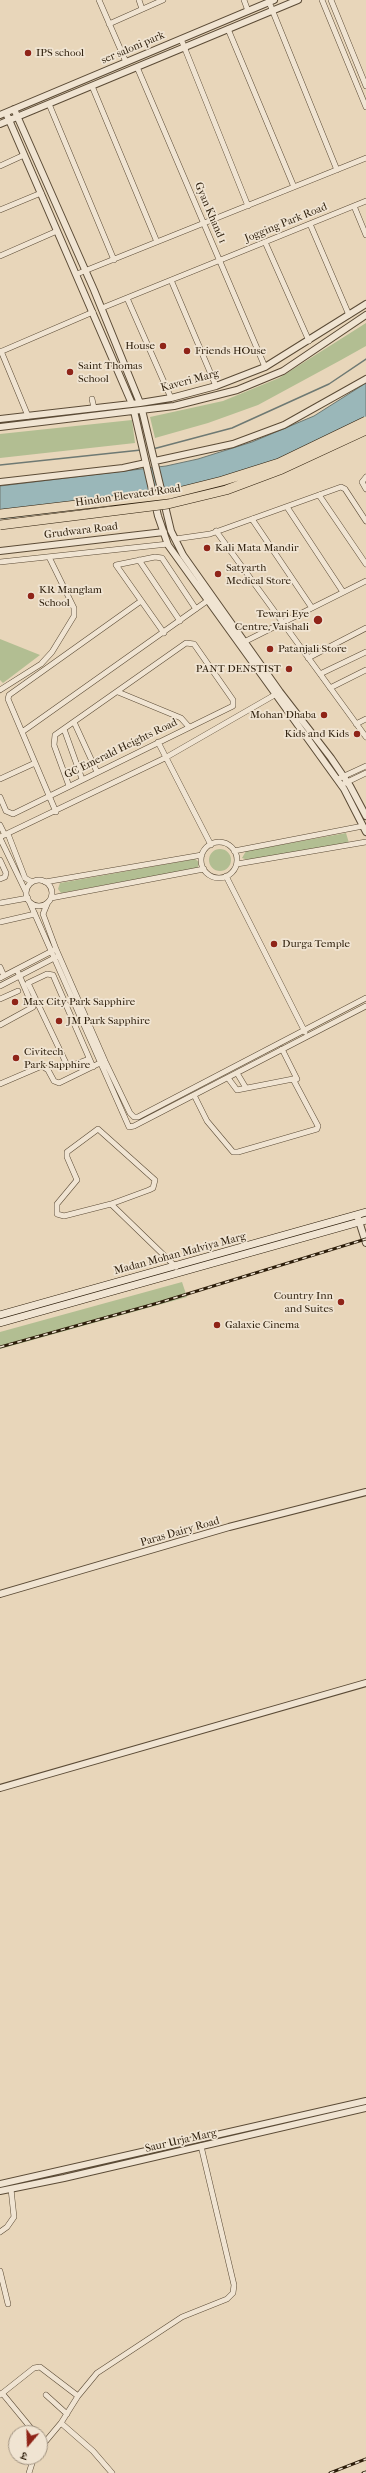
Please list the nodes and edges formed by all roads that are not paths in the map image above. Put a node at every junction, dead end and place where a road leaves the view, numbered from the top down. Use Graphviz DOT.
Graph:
graph roads {
  1 [pos="99,0"];
  2 [pos="138,0"];
  3 [pos="163,0"];
  4 [pos="244,0"];
  5 [pos="298,0"];
  6 [pos="322,0"];
  7 [pos="331,0"];
  8 [pos="271,1"];
  9 [pos="142,9"];
  10 [pos="248,11"];
  11 [pos="272,11"];
  12 [pos="109,24"];
  13 [pos="228,29"];
  14 [pos="181,39"];
  15 [pos="184,47"];
  16 [pos="126,62"];
  17 [pos="137,67"];
  18 [pos="92,86"];
  19 [pos="366,86"];
  20 [pos="49,104"];
  21 [pos="366,107"];
  22 [pos="14,109"];
  23 [pos="3,114"];
  24 [pos="17,117"];
  25 [pos="9,120"];
  26 [pos="0,124"];
  27 [pos="24,155"];
  28 [pos="366,158"];
  29 [pos="0,166"];
  30 [pos="337,170"];
  31 [pos="294,187"];
  32 [pos="41,193"];
  33 [pos="366,201"];
  34 [pos="248,206"];
  35 [pos="354,206"];
  36 [pos="0,210"];
  37 [pos="204,224"];
  38 [pos="310,224"];
  39 [pos="58,231"];
  40 [pos="366,235"];
  41 [pos="157,242"];
  42 [pos="265,242"];
  43 [pos="0,256"];
  44 [pos="114,260"];
  45 [pos="220,261"];
  46 [pos="85,271"];
  47 [pos="77,274"];
  48 [pos="171,280"];
  49 [pos="126,298"];
  50 [pos="366,304"];
  51 [pos="102,308"];
  52 [pos="93,312"];
  53 [pos="349,315"];
  54 [pos="366,315"];
  55 [pos="309,341"];
  56 [pos="0,351"];
  57 [pos="265,367"];
  58 [pos="366,379"];
  59 [pos="216,386"];
  60 [pos="171,398"];
  61 [pos="92,400"];
  62 [pos="140,403"];
  63 [pos="132,404"];
  64 [pos="94,408"];
  65 [pos="142,410"];
  66 [pos="134,411"];
  67 [pos="28,416"];
  68 [pos="0,419"];
  69 [pos="366,420"];
  70 [pos="0,427"];
  71 [pos="366,430"];
  72 [pos="154,460"];
  73 [pos="146,462"];
  74 [pos="366,477"];
  75 [pos="0,482"];
  76 [pos="366,489"];
  77 [pos="319,495"];
  78 [pos="287,507"];
  79 [pos="0,514"];
  80 [pos="252,519"];
  81 [pos="366,521"];
  82 [pos="0,524"];
  83 [pos="164,532"];
  84 [pos="216,532"];
  85 [pos="175,539"];
  86 [pos="168,544"];
  87 [pos="0,551"];
  88 [pos="49,557"];
  89 [pos="139,560"];
  90 [pos="0,562"];
  91 [pos="366,564"];
  92 [pos="366,581"];
  93 [pos="343,592"];
  94 [pos="141,601"];
  95 [pos="207,601"];
  96 [pos="312,608"];
  97 [pos="196,609"];
  98 [pos="180,621"];
  99 [pos="282,623"];
  100 [pos="366,628"];
  101 [pos="164,632"];
  102 [pos="244,642"];
  103 [pos="366,652"];
  104 [pos="308,658"];
  105 [pos="366,670"];
  106 [pos="320,674"];
  107 [pos="330,688"];
  108 [pos="0,690"];
  109 [pos="118,692"];
  110 [pos="277,693"];
  111 [pos="366,719"];
  112 [pos="74,722"];
  113 [pos="356,724"];
  114 [pos="189,727"];
  115 [pos="64,729"];
  116 [pos="22,732"];
  117 [pos="366,737"];
  118 [pos="158,742"];
  119 [pos="165,758"];
  120 [pos="35,763"];
  121 [pos="366,766"];
  122 [pos="97,772"];
  123 [pos="366,773"];
  124 [pos="0,779"];
  125 [pos="82,779"];
  126 [pos="343,781"];
  127 [pos="69,786"];
  128 [pos="49,796"];
  129 [pos="0,797"];
  130 [pos="56,812"];
  131 [pos="366,816"];
  132 [pos="0,825"];
  133 [pos="364,826"];
  134 [pos="366,832"];
  135 [pos="3,836"];
  136 [pos="366,842"];
  137 [pos="211,844"];
  138 [pos="234,851"];
  139 [pos="202,855"];
  140 [pos="0,860"];
  141 [pos="237,864"];
  142 [pos="204,869"];
  143 [pos="226,876"];
  144 [pos="0,879"];
  145 [pos="32,882"];
  146 [pos="45,882"];
  147 [pos="28,897"];
  148 [pos="50,900"];
  149 [pos="0,903"];
  150 [pos="35,914"];
  151 [pos="0,922"];
  152 [pos="54,950"];
  153 [pos="56,957"];
  154 [pos="0,968"];
  155 [pos="17,970"];
  156 [pos="20,976"];
  157 [pos="2,977"];
  158 [pos="0,986"];
  159 [pos="18,991"];
  160 [pos="366,998"];
  161 [pos="0,999"];
  162 [pos="366,1006"];
  163 [pos="0,1025"];
  164 [pos="304,1030"];
  165 [pos="307,1036"];
  166 [pos="282,1049"];
  167 [pos="89,1059"];
  168 [pos="103,1062"];
  169 [pos="93,1067"];
  170 [pos="237,1073"];
  171 [pos="228,1078"];
  172 [pos="297,1079"];
  173 [pos="0,1084"];
  174 [pos="246,1088"];
  175 [pos="184,1093"];
  176 [pos="194,1095"];
  177 [pos="187,1099"];
  178 [pos="111,1204"];
  179 [pos="366,1212"];
  180 [pos="361,1219"];
  181 [pos="366,1243"];
  182 [pos="176,1267"];
  183 [pos="0,1315"];
  184 [pos="0,1323"];
  185 [pos="366,1492"];
  186 [pos="0,1594"];
  187 [pos="366,1683"];
  188 [pos="0,1788"];
  189 [pos="366,2102"];
  190 [pos="366,2108"];
  191 [pos="201,2146"];
  192 [pos="0,2184"];
  193 [pos="11,2189"];
  194 [pos="0,2191"];
  195 [pos="0,2232"];
  196 [pos="0,2271"];
  197 [pos="8,2304"];
  198 [pos="1,2394"];
  199 [pos="46,2395"];
  200 [pos="78,2396"];
  201 [pos="67,2414"];
  202 [pos="61,2423"];
  203 [pos="28,2425"];
  204 [pos="48,2438"];
  205 [pos="112,2473"];
  1 -- 12 [label="street"];
  2 -- 9 [label="street"];
  3 -- 9 [label="street"];
  4 -- 10 [label="street"];
  5 -- 11 [label="street"];
  6 -- 21 [label="street"];
  7 -- 19 [label="street"];
  8 -- 10 [label="street, ser saloni park"];
  8 -- 11 [label="street"];
  9 -- 12 [label="street"];
  10 -- 14 [label="street, ser saloni park"];
  11 -- 13 [label="street"];
  11 -- 30 [label="street"];
  12 -- 16 [label="street"];
  13 -- 15 [label="street"];
  13 -- 31 [label="street"];
  14 -- 15 [label="street"];
  14 -- 16 [label="street, ser saloni park"];
  15 -- 17 [label="street"];
  15 -- 34 [label="street"];
  16 -- 22 [label="street, ser saloni park"];
  17 -- 18 [label="street"];
  17 -- 37 [label="street, Gyan Khand 1"];
  18 -- 20 [label="street"];
  18 -- 41 [label="street"];
  20 -- 24 [label="street"];
  20 -- 44 [label="street"];
  22 -- 23 [label="street, ser saloni park"];
  22 -- 24 [label="street"];
  23 -- 25 [label="street"];
  24 -- 25 [label="street"];
  24 -- 46 [label="street"];
  25 -- 26 [label="street"];
  25 -- 27 [label="street"];
  27 -- 29 [label="street"];
  27 -- 32 [label="street"];
  28 -- 30 [label="street"];
  30 -- 31 [label="street"];
  31 -- 34 [label="street"];
  32 -- 36 [label="street"];
  32 -- 39 [label="street"];
  33 -- 35 [label="street, Jogging Park Road"];
  34 -- 37 [label="street"];
  35 -- 38 [label="street, Jogging Park Road"];
  35 -- 40 [label="street"];
  37 -- 41 [label="street"];
  37 -- 45 [label="street, Gyan Khand 1"];
  38 -- 42 [label="street, Jogging Park Road"];
  38 -- 53 [label="street"];
  39 -- 43 [label="street"];
  39 -- 47 [label="street"];
  41 -- 44 [label="street"];
  42 -- 45 [label="street, Jogging Park Road"];
  42 -- 55 [label="street"];
  44 -- 46 [label="street"];
  45 -- 48 [label="street, Jogging Park Road"];
  45 -- 57 [label="street, Gyan Khand 1"];
  46 -- 47 [label="street"];
  46 -- 51 [label="street"];
  47 -- 52 [label="street"];
  48 -- 49 [label="street, Jogging Park Road"];
  48 -- 59 [label="street"];
  49 -- 51 [label="street, Jogging Park Road"];
  49 -- 60 [label="street"];
  50 -- 53 [label="street, Kaveri Marg"];
  51 -- 62 [label="street"];
  52 -- 56 [label="street"];
  52 -- 63 [label="street"];
  53 -- 55 [label="street, Kaveri Marg"];
  54 -- 65 [label="street, Kaveri Marg"];
  55 -- 57 [label="street, Kaveri Marg"];
  56 -- 67 [label="street"];
  57 -- 59 [label="street, Kaveri Marg"];
  58 -- 72 [label="street"];
  59 -- 60 [label="street, Kaveri Marg"];
  60 -- 62 [label="street, Kaveri Marg"];
  61 -- 64 [label="street"];
  62 -- 63 [label="street, Kaveri Marg"];
  63 -- 64 [label="street, Kaveri Marg"];
  64 -- 67 [label="street, Kaveri Marg"];
  65 -- 66 [label="street, Kaveri Marg"];
  65 -- 72 [label="street"];
  66 -- 70 [label="street, Kaveri Marg"];
  66 -- 73 [label="street"];
  67 -- 68 [label="street, Kaveri Marg"];
  69 -- 79 [label="highway, Hindon Elevated Road, bridge"];
  71 -- 82 [label="highway, Hindon Elevated Road, bridge"];
  72 -- 85 [label="street, bridge"];
  73 -- 75 [label="street"];
  73 -- 83 [label="street, bridge"];
  74 -- 76 [label="street"];
  77 -- 78 [label="street"];
  77 -- 81 [label="street"];
  77 -- 91 [label="street"];
  78 -- 80 [label="street"];
  78 -- 93 [label="street"];
  80 -- 84 [label="street"];
  80 -- 96 [label="street"];
  83 -- 86 [label="street"];
  83 -- 87 [label="street, Grudwara Road"];
  84 -- 85 [label="street"];
  84 -- 99 [label="street"];
  85 -- 102 [label="street"];
  86 -- 88 [label="street"];
  86 -- 95 [label="street"];
  88 -- 90 [label="street"];
  88 -- 108 [label="street"];
  89 -- 94 [label="street"];
  89 -- 97 [label="street"];
  89 -- 98 [label="street"];
  92 -- 93 [label="street"];
  93 -- 96 [label="street"];
  94 -- 101 [label="street"];
  94 -- 116 [label="street"];
  95 -- 97 [label="street"];
  95 -- 110 [label="street"];
  96 -- 99 [label="street"];
  97 -- 98 [label="street"];
  98 -- 101 [label="street"];
  99 -- 102 [label="street"];
  99 -- 104 [label="street"];
  100 -- 104 [label="street"];
  101 -- 116 [label="street"];
  102 -- 110 [label="street"];
  103 -- 106 [label="street"];
  104 -- 106 [label="street"];
  105 -- 107 [label="street"];
  106 -- 107 [label="street"];
  107 -- 113 [label="street"];
  109 -- 112 [label="street"];
  109 -- 114 [label="street, GC Emerald Heights Road"];
  109 -- 114 [label="street"];
  110 -- 119 [label="street"];
  110 -- 126 [label="street"];
  111 -- 113 [label="street"];
  112 -- 115 [label="street"];
  112 -- 122 [label="street"];
  113 -- 117 [label="street"];
  114 -- 118 [label="street, GC Emerald Heights Road"];
  115 -- 125 [label="street"];
  115 -- 127 [label="street"];
  116 -- 120 [label="street"];
  118 -- 119 [label="street"];
  118 -- 122 [label="street, GC Emerald Heights Road"];
  119 -- 130 [label="street"];
  119 -- 137 [label="street"];
  120 -- 124 [label="street"];
  120 -- 128 [label="street"];
  121 -- 126 [label="street"];
  122 -- 125 [label="street, GC Emerald Heights Road"];
  123 -- 126 [label="street"];
  125 -- 127 [label="street, GC Emerald Heights Road"];
  126 -- 131 [label="street"];
  126 -- 133 [label="street"];
  127 -- 128 [label="street, GC Emerald Heights Road"];
  128 -- 129 [label="street, GC Emerald Heights Road"];
  128 -- 130 [label="street"];
  130 -- 135 [label="street"];
  132 -- 135 [label="street"];
  133 -- 134 [label="street"];
  133 -- 138 [label="street"];
  135 -- 145 [label="street"];
  135 -- 147 [label="street"];
  136 -- 141 [label="street"];
  137 -- 138 [label="street"];
  137 -- 139 [label="street"];
  138 -- 141 [label="street"];
  139 -- 142 [label="street"];
  139 -- 146 [label="street"];
  140 -- 144 [label="street"];
  141 -- 143 [label="street"];
  142 -- 143 [label="street"];
  142 -- 148 [label="street"];
  143 -- 164 [label="street"];
  145 -- 146 [label="street"];
  145 -- 147 [label="street"];
  146 -- 148 [label="street"];
  147 -- 148 [label="street"];
  147 -- 149 [label="street"];
  147 -- 150 [label="street"];
  148 -- 152 [label="street"];
  150 -- 151 [label="street"];
  150 -- 152 [label="street"];
  152 -- 153 [label="street"];
  152 -- 155 [label="street"];
  153 -- 156 [label="street"];
  153 -- 168 [label="street"];
  154 -- 157 [label="street"];
  155 -- 156 [label="street"];
  155 -- 157 [label="street"];
  156 -- 158 [label="street"];
  156 -- 163 [label="street"];
  159 -- 161 [label="street"];
  160 -- 164 [label="street"];
  162 -- 165 [label="street"];
  164 -- 165 [label="street"];
  164 -- 175 [label="street"];
  165 -- 166 [label="street"];
  166 -- 170 [label="street"];
  166 -- 172 [label="street"];
  167 -- 167 [label="street"];
  167 -- 169 [label="street"];
  168 -- 169 [label="street"];
  168 -- 175 [label="street"];
  168 -- 177 [label="street"];
  169 -- 173 [label="street"];
  170 -- 171 [label="street"];
  170 -- 174 [label="street"];
  171 -- 174 [label="street"];
  171 -- 176 [label="street"];
  174 -- 176 [label="street"];
  175 -- 177 [label="street"];
  176 -- 177 [label="street"];
  178 -- 178 [label="street"];
  178 -- 182 [label="street"];
  179 -- 180 [label="main road, Madan Mohan Malviya Marg"];
  180 -- 181 [label="street"];
  180 -- 182 [label="main road, Madan Mohan Malviya Marg"];
  180 -- 184 [label="main road, Madan Mohan Malviya Marg"];
  182 -- 183 [label="main road, Madan Mohan Malviya Marg"];
  185 -- 186 [label="street, Paras Dairy Road"];
  187 -- 188 [label="street"];
  189 -- 192 [label="street, Saur Urja Marg"];
  190 -- 191 [label="street, Saur Urja Marg"];
  191 -- 193 [label="street, Saur Urja Marg"];
  191 -- 200 [label="street"];
  193 -- 194 [label="street, Saur Urja Marg"];
  193 -- 195 [label="street"];
  196 -- 197 [label="street"];
  198 -- 200 [label="street"];
  198 -- 203 [label="street"];
  199 -- 201 [label="street"];
  200 -- 201 [label="street"];
  201 -- 202 [label="street"];
  202 -- 204 [label="street"];
  202 -- 205 [label="street"];
}
